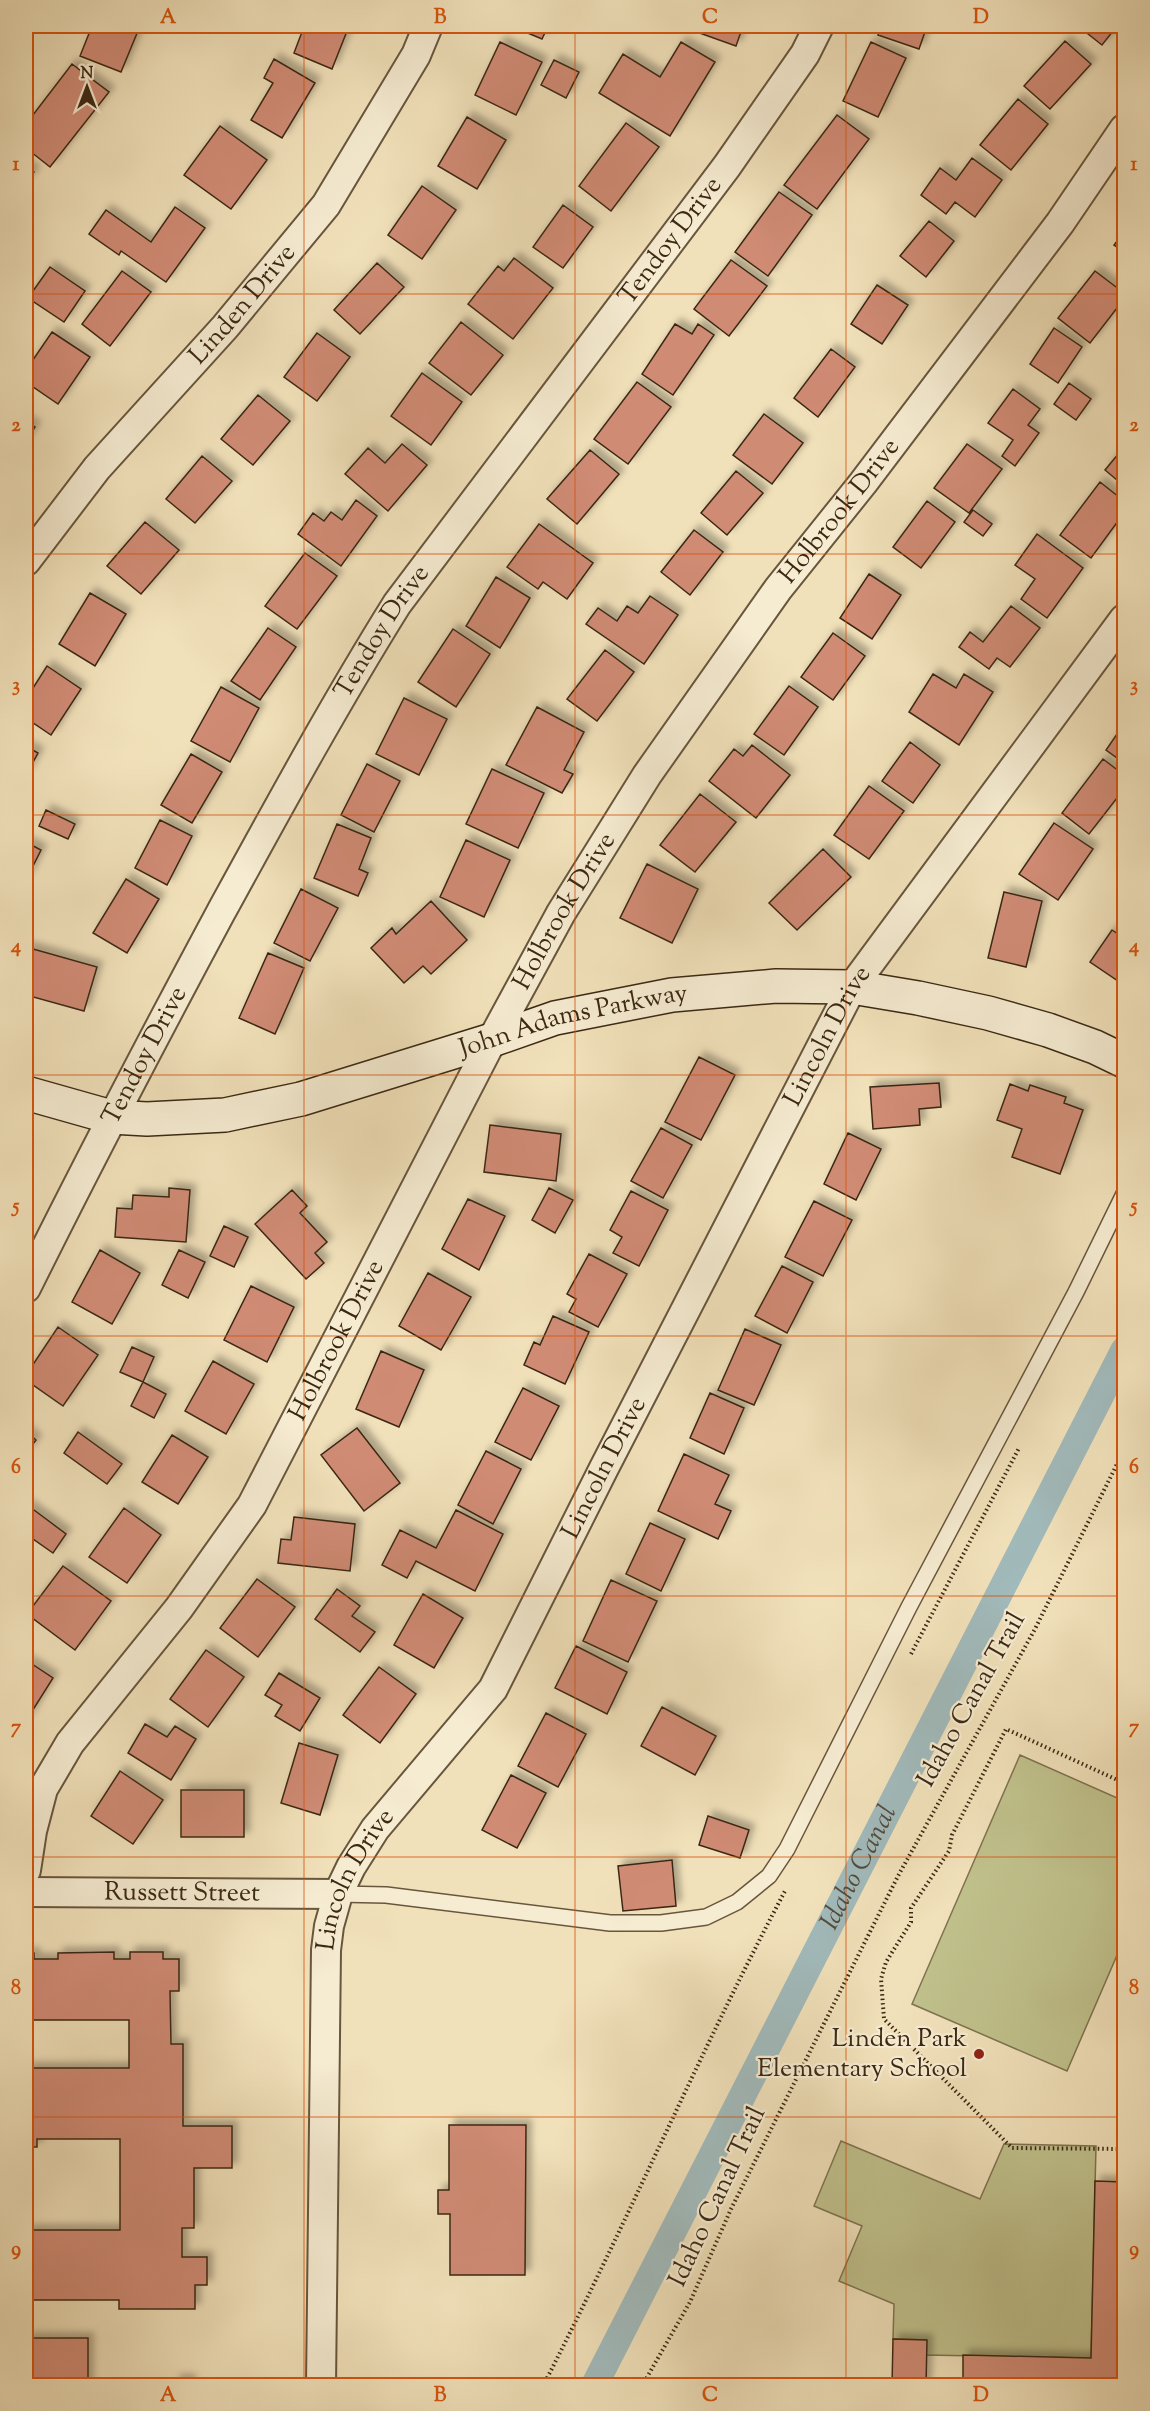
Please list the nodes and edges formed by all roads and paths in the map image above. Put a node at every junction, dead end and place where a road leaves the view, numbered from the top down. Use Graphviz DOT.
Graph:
graph roads {
  1 [pos="428,26"];
  2 [pos="819,26"];
  3 [pos="1125,129"];
  4 [pos="26,561"];
  5 [pos="1125,619"];
  6 [pos="852,987"];
  7 [pos="492,1040"];
  8 [pos="1125,1061"];
  9 [pos="26,1093"];
  10 [pos="111,1117"];
  11 [pos="1125,1194"];
  12 [pos="26,1288"];
  13 [pos="1125,1450"];
  14 [pos="1125,1783"];
  15 [pos="26,1870"];
  16 [pos="26,1892"];
  17 [pos="339,1894"];
  18 [pos="1125,2149"];
  19 [pos="321,2385"];
  20 [pos="642,2385"];
  1 -- 4 [label="street, Linden Drive"];
  2 -- 10 [label="street, Tendoy Drive"];
  3 -- 7 [label="street, Holbrook Drive"];
  5 -- 6 [label="street, Lincoln Drive"];
  6 -- 7 [label="street, John Adams Parkway"];
  6 -- 8 [label="street, John Adams Parkway"];
  6 -- 17 [label="street, Lincoln Drive"];
  7 -- 10 [label="street, John Adams Parkway"];
  7 -- 15 [label="street, Holbrook Drive"];
  9 -- 10 [label="street, John Adams Parkway"];
  10 -- 12 [label="street, Tendoy Drive"];
  11 -- 17 [label="lane"];
  13 -- 20 [label="path, Idaho Canal Trail"];
  14 -- 18 [label="path"];
  16 -- 17 [label="street, Russett Street"];
  17 -- 19 [label="street, Lincoln Drive"];
}
